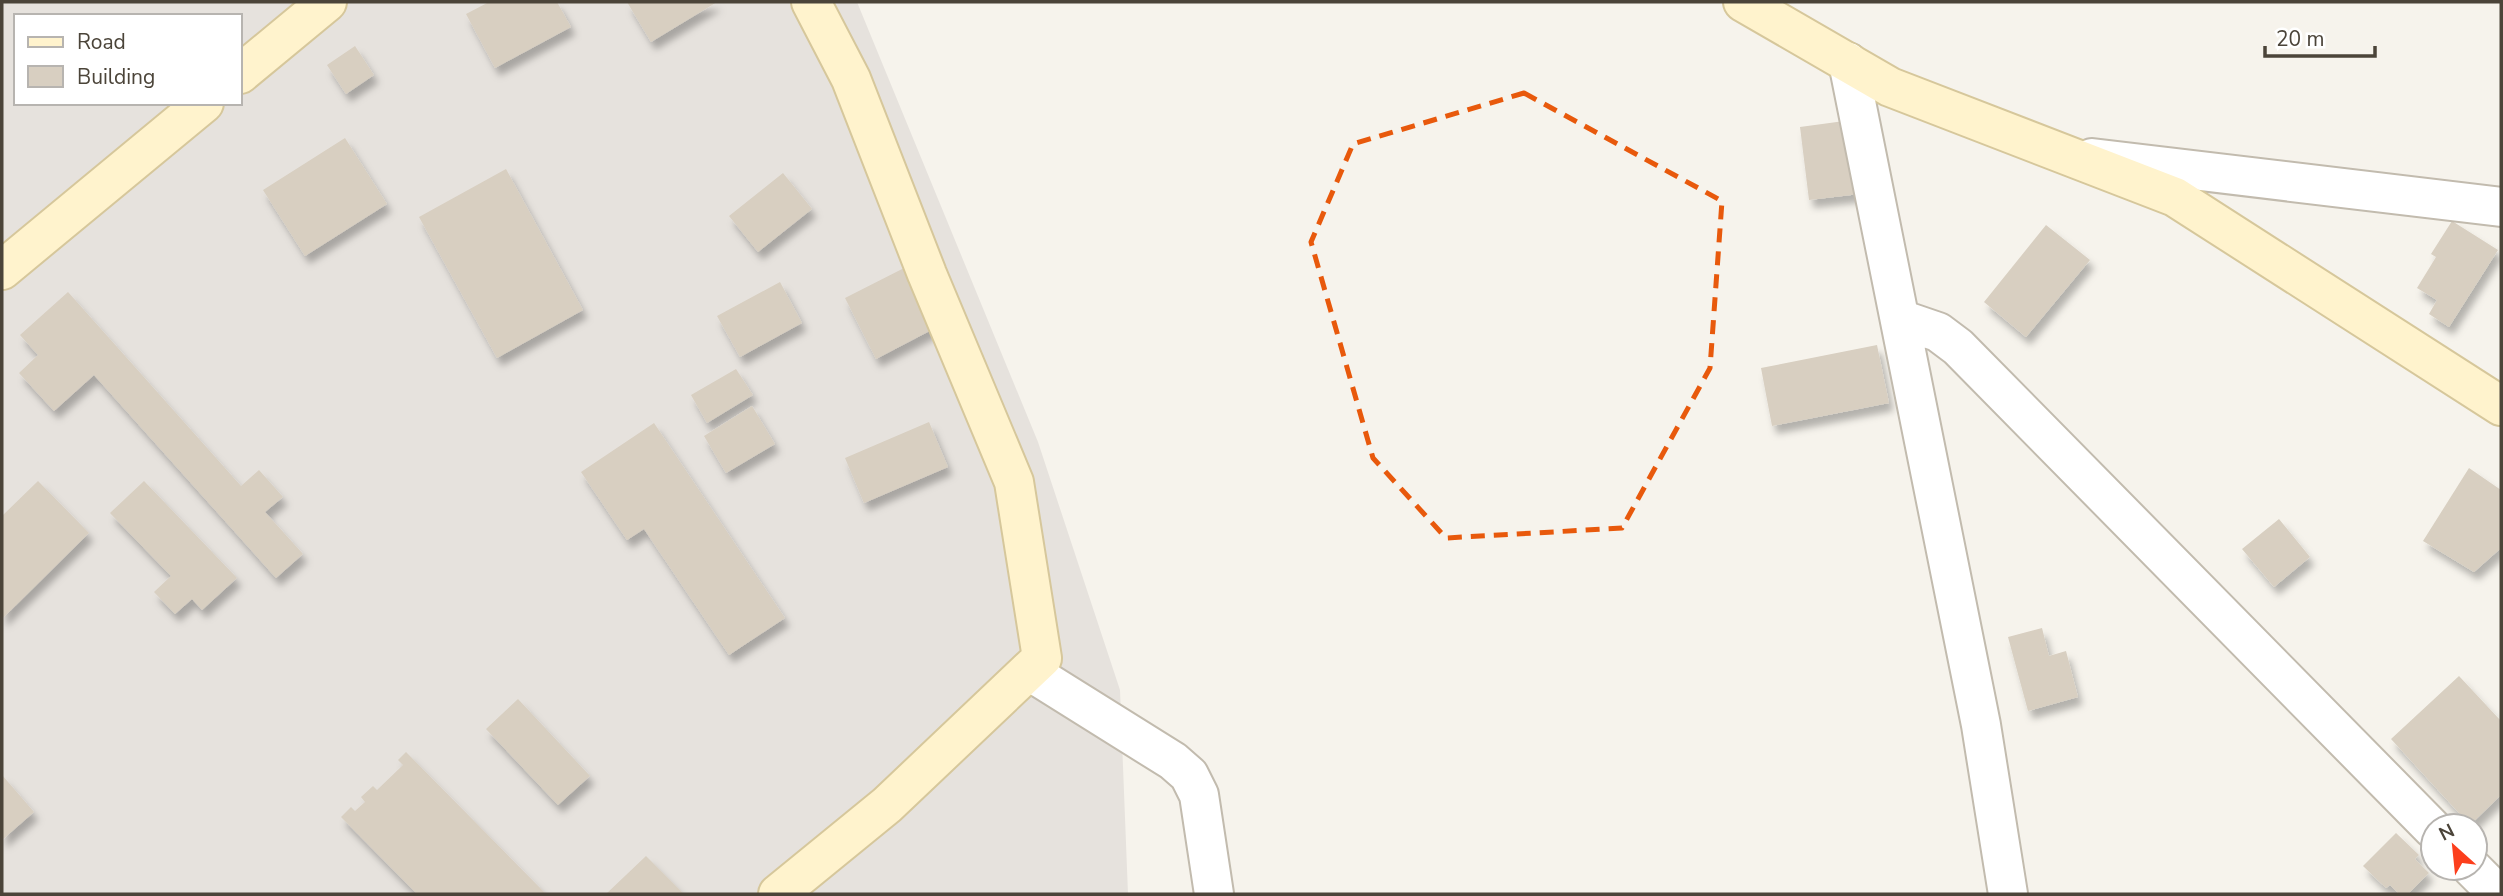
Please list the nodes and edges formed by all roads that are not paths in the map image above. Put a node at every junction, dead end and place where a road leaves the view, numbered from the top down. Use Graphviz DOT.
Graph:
graph roads {
  1 [pos="327,2"];
  2 [pos="810,2"];
  3 [pos="1743,2"];
  4 [pos="1847,62"];
  5 [pos="242,72"];
  6 [pos="202,105"];
  7 [pos="2066,155"];
  8 [pos="2501,207"];
  9 [pos="2,270"];
  10 [pos="1900,319"];
  11 [pos="2501,406"];
  12 [pos="1029,671"];
  13 [pos="2419,815"];
  14 [pos="778,894"];
  15 [pos="1214,894"];
  16 [pos="2008,894"];
  1 -- 5 [label="street"];
  2 -- 12 [label="street"];
  3 -- 4 [label="street"];
  4 -- 7 [label="street"];
  4 -- 10 [label="street"];
  6 -- 9 [label="street"];
  7 -- 8 [label="street"];
  7 -- 11 [label="street"];
  10 -- 13 [label="street"];
  10 -- 16 [label="street"];
  12 -- 14 [label="street"];
  12 -- 15 [label="street"];
}
